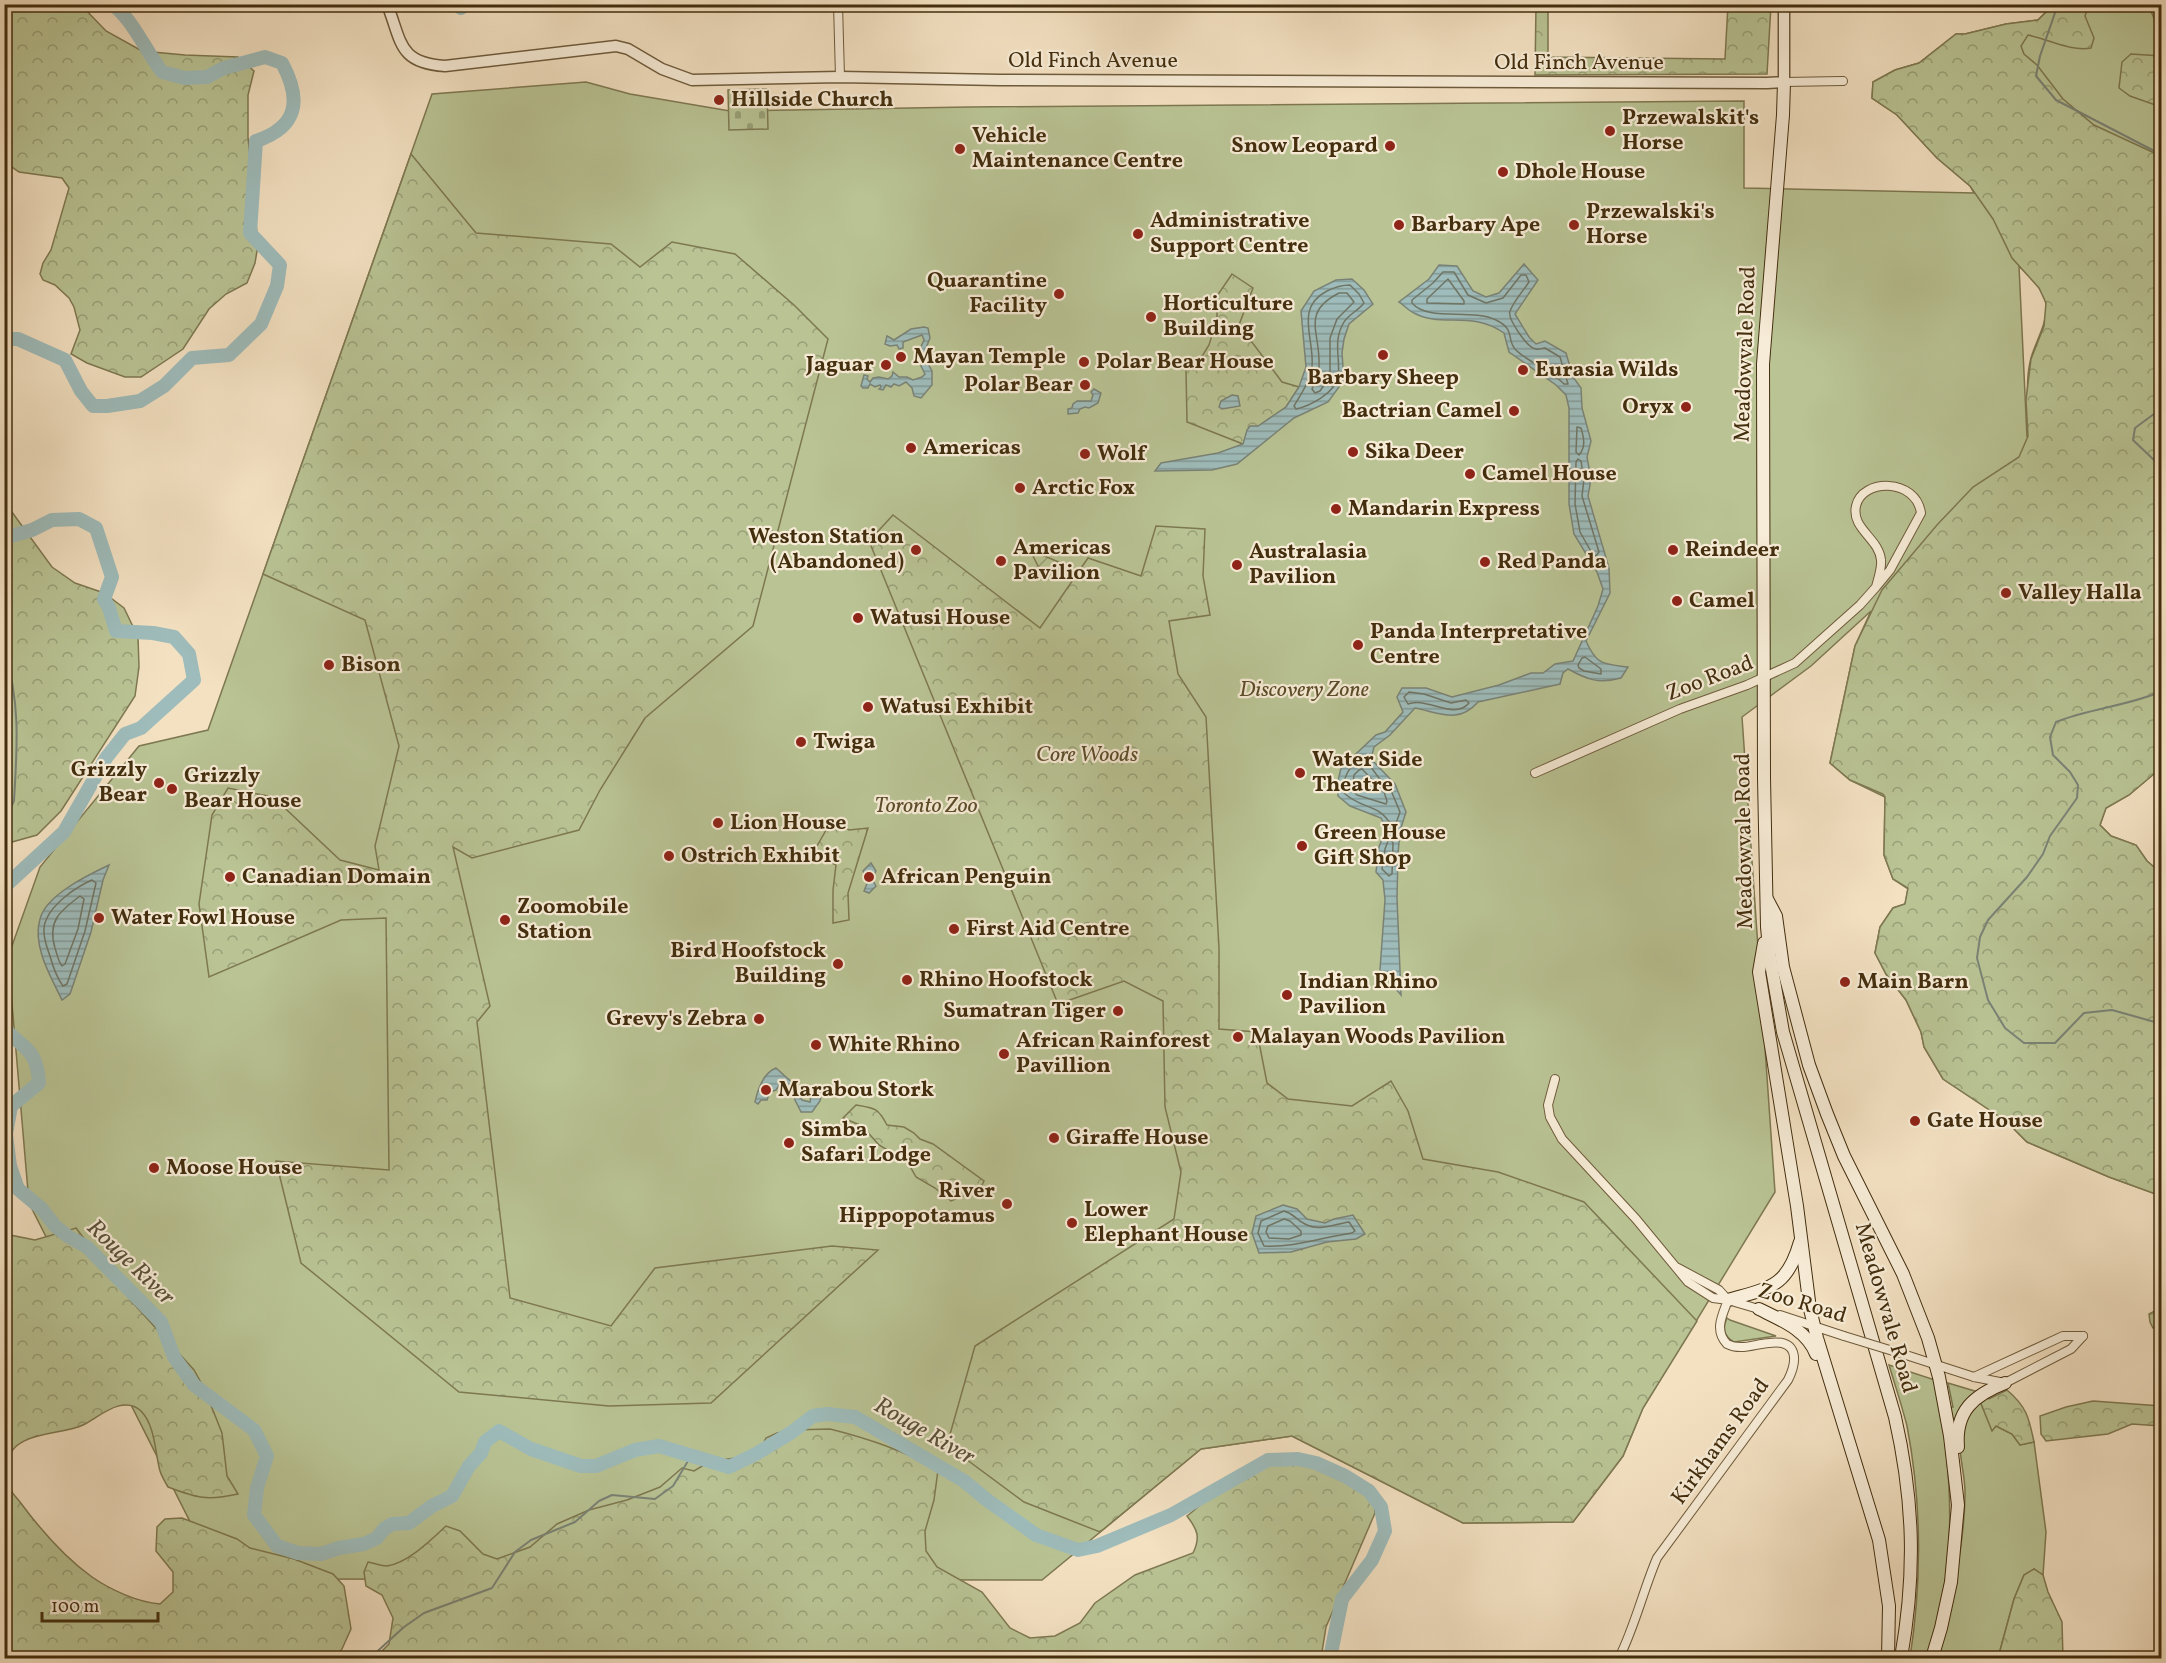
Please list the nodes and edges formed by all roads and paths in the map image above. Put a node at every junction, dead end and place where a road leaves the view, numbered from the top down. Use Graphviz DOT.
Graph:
graph roads {
  1 [pos="387,4"];
  2 [pos="838,4"];
  3 [pos="1784,4"];
  4 [pos="840,77"];
  5 [pos="1843,81"];
  6 [pos="1784,82"];
  7 [pos="1876,587"];
  8 [pos="1763,678"];
  9 [pos="1535,773"];
  10 [pos="1766,896"];
  11 [pos="1767,927"];
  12 [pos="1555,1079"];
  13 [pos="1801,1238"];
  14 [pos="1728,1300"];
  15 [pos="1759,1309"];
  16 [pos="1814,1326"];
  17 [pos="1935,1365"];
  18 [pos="1974,1377"];
  19 [pos="2005,1383"];
  20 [pos="1836,1402"];
  21 [pos="1958,1505"];
  22 [pos="1620,1659"];
  23 [pos="1888,1659"];
  24 [pos="1901,1659"];
  25 [pos="1932,1659"];
  1 -- 4 [label="street, Old Finch Avenue"];
  2 -- 4 [label="street"];
  3 -- 6 [label="street, Meadowvale Road"];
  4 -- 6 [label="street, Old Finch Avenue"];
  5 -- 6 [label="street, Old Finch Avenue"];
  6 -- 8 [label="main road, Meadowvale Road"];
  7 -- 7 [label="street, Zoo Road"];
  7 -- 8 [label="street, Zoo Road"];
  8 -- 9 [label="street, Zoo Road"];
  8 -- 10 [label="main road, Meadowvale Road"];
  10 -- 11 [label="main road, Meadowvale Road"];
  10 -- 17 [label="main road"];
  11 -- 13 [label="main road"];
  11 -- 24 [label="main road, Meadowvale Road"];
  12 -- 14 [label="street, Zoo Road"];
  13 -- 14 [label="main road"];
  13 -- 16 [label="main road"];
  14 -- 15 [label="street, Zoo Road"];
  14 -- 22 [label="street, Kirkhams Road"];
  15 -- 16 [label="street, Zoo Road"];
  15 -- 20 [label="main road"];
  16 -- 17 [label="street, Zoo Road, bridge"];
  16 -- 20 [label="main road"];
  17 -- 18 [label="street, Zoo Road"];
  17 -- 21 [label="main road"];
  18 -- 19 [label="street, Zoo Road"];
  18 -- 19 [label="street"];
  19 -- 21 [label="main road"];
  20 -- 23 [label="main road"];
  21 -- 25 [label="main road"];
}
